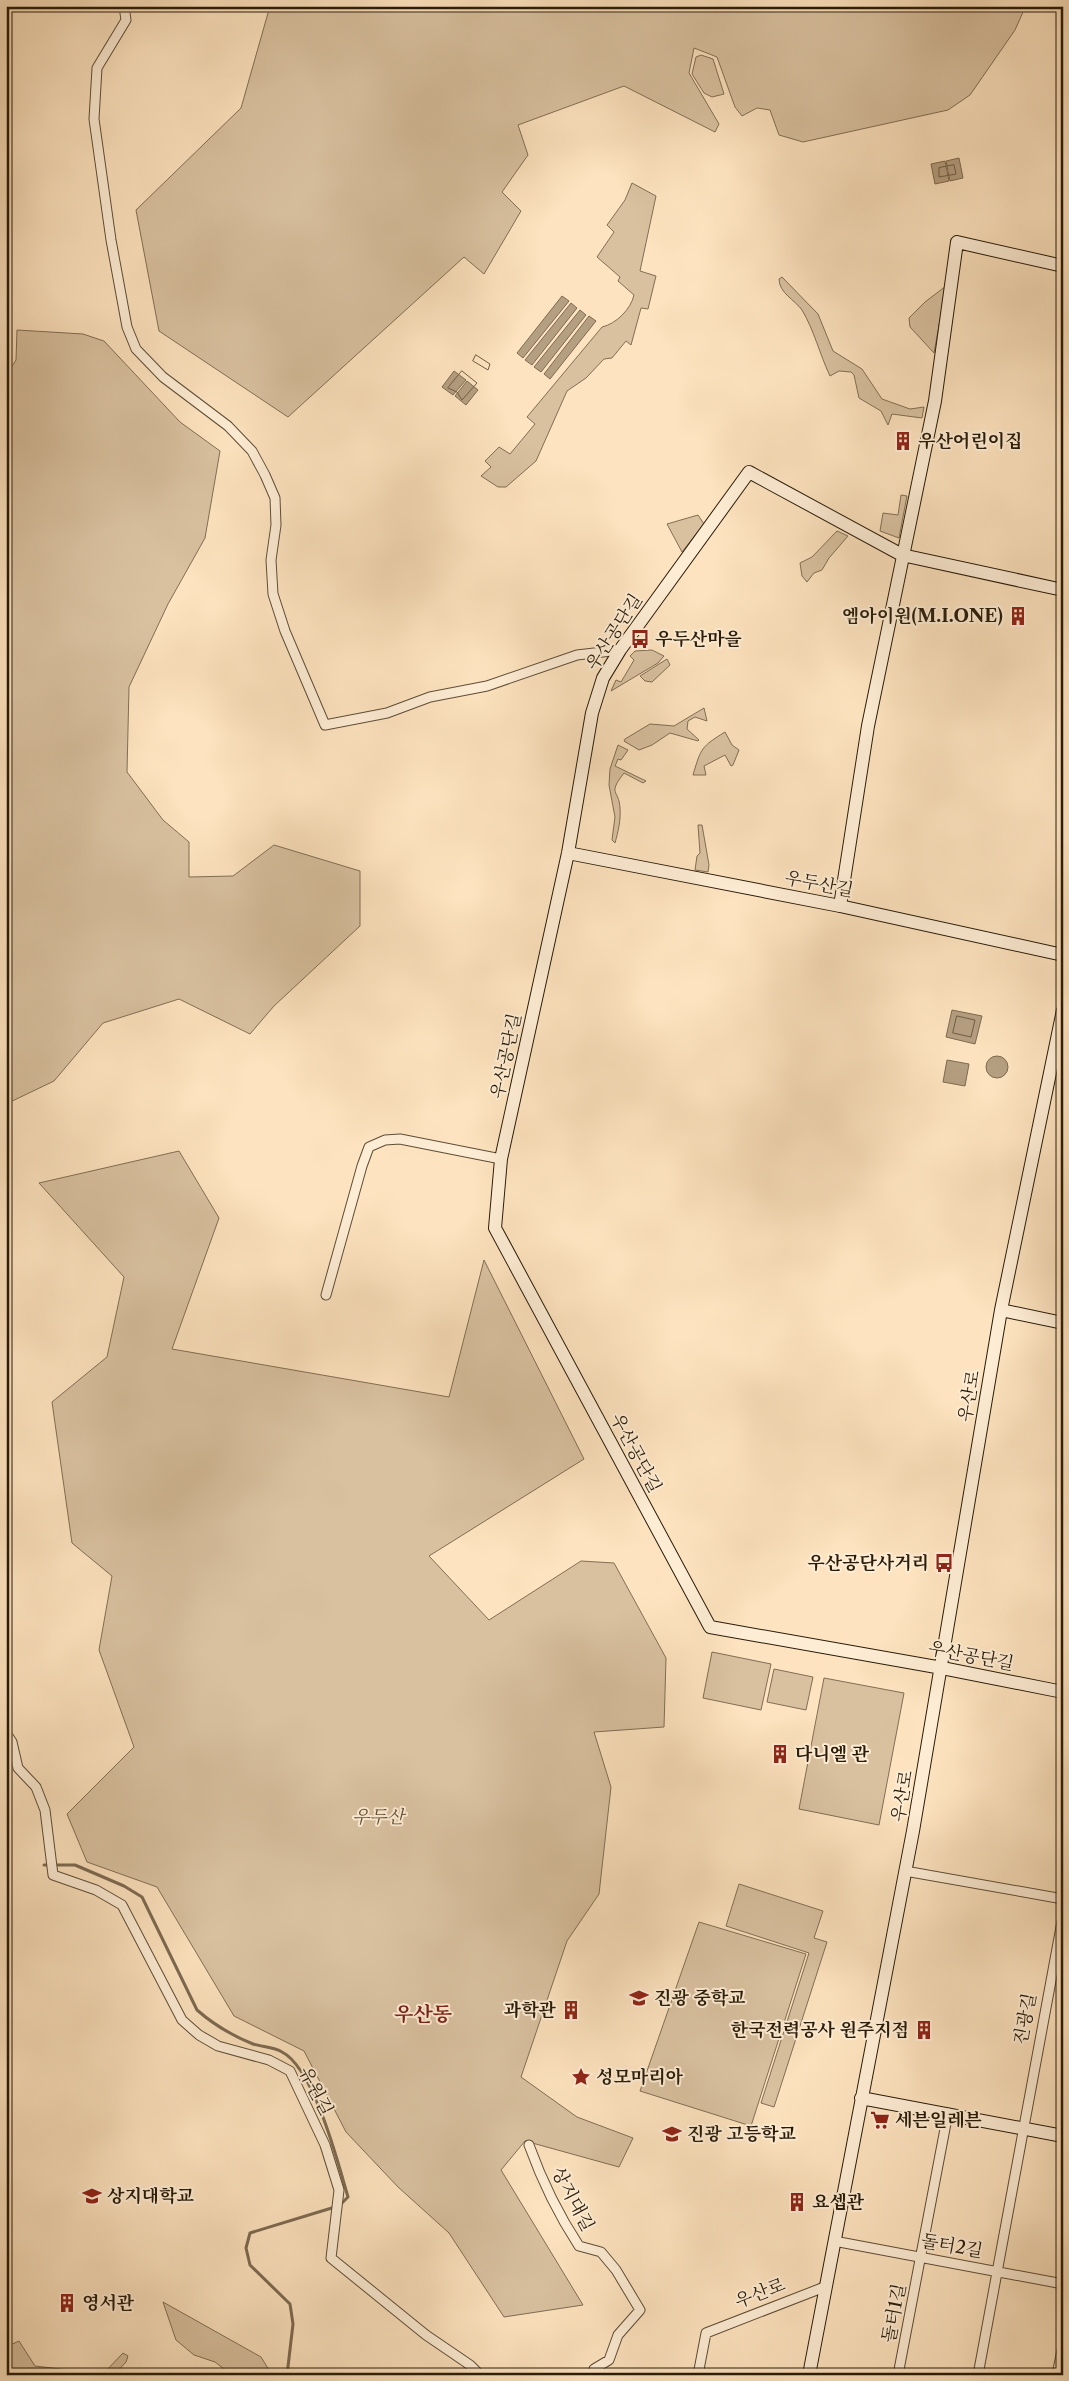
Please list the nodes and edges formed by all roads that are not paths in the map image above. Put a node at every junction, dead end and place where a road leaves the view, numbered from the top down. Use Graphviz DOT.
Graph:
graph roads {
  1 [pos="124,6"];
  2 [pos="1063,266"];
  3 [pos="902,555"];
  4 [pos="1063,590"];
  5 [pos="620,650"];
  6 [pos="568,853"];
  7 [pos="840,906"];
  8 [pos="1063,955"];
  9 [pos="1063,1010"];
  10 [pos="501,1159"];
  11 [pos="326,1295"];
  12 [pos="1001,1310"];
  13 [pos="1063,1323"];
  14 [pos="942,1668"];
  15 [pos="1063,1692"];
  16 [pos="6,1733"];
  17 [pos="905,1871"];
  18 [pos="1063,1899"];
  19 [pos="1063,1916"];
  20 [pos="862,2098"];
  21 [pos="948,2113"];
  22 [pos="1022,2128"];
  23 [pos="1063,2136"];
  24 [pos="529,2145"];
  25 [pos="834,2242"];
  26 [pos="922,2257"];
  27 [pos="996,2271"];
  28 [pos="1063,2284"];
  29 [pos="827,2286"];
  30 [pos="1063,2345"];
  31 [pos="480,2375"];
  32 [pos="594,2375"];
  33 [pos="698,2375"];
  34 [pos="810,2375"];
  35 [pos="898,2375"];
  36 [pos="978,2375"];
  37 [pos="1057,2375"];
  1 -- 5 [label="street"];
  2 -- 3 [label="street"];
  3 -- 4 [label="street, 우산공단길"];
  3 -- 5 [label="street, 우산공단길"];
  3 -- 7 [label="street"];
  5 -- 6 [label="street, 우산공단길"];
  6 -- 7 [label="street, 우두산길"];
  6 -- 10 [label="street, 우산공단길"];
  7 -- 8 [label="street, 우두산길"];
  9 -- 12 [label="street, 우산로"];
  10 -- 11 [label="street"];
  10 -- 14 [label="street, 우산공단길"];
  12 -- 13 [label="street"];
  12 -- 14 [label="street, 우산로"];
  14 -- 15 [label="street, 우산공단길"];
  14 -- 17 [label="street, 우산로"];
  16 -- 31 [label="street, 유원길"];
  17 -- 18 [label="street"];
  17 -- 20 [label="street, 우산로"];
  19 -- 22 [label="street, 진광길"];
  20 -- 21 [label="street"];
  20 -- 25 [label="street, 우산로"];
  21 -- 22 [label="street"];
  21 -- 26 [label="street"];
  22 -- 23 [label="street"];
  22 -- 27 [label="street, 진광길"];
  24 -- 32 [label="street, 상지대길"];
  25 -- 26 [label="street, 돌터2길"];
  25 -- 29 [label="street, 우산로"];
  26 -- 27 [label="street, 돌터2길"];
  26 -- 35 [label="street, 돌터1길"];
  27 -- 28 [label="street, 돌터2길"];
  27 -- 36 [label="street"];
  29 -- 33 [label="street, 우산로"];
  29 -- 34 [label="street, 우산로"];
  30 -- 37 [label="street"];
}
